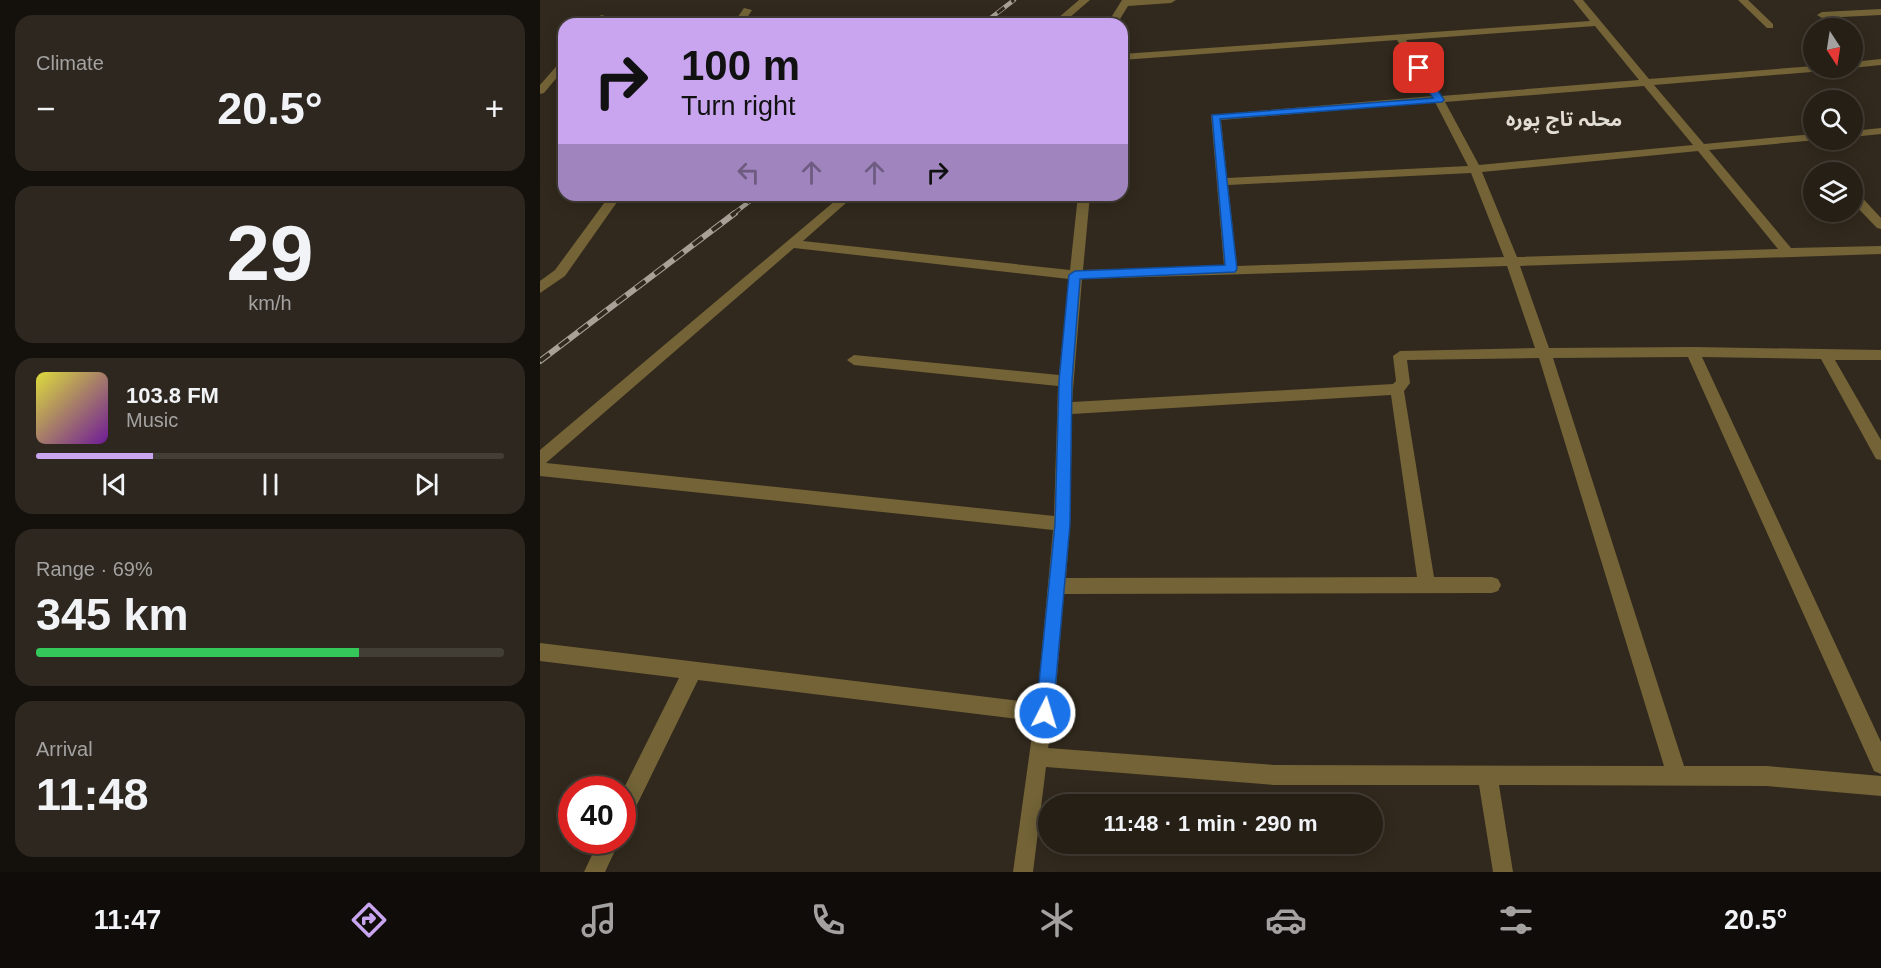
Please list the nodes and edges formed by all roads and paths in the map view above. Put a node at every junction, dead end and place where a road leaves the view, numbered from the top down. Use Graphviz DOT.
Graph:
graph roads {
  1 [pos="1085,0"];
  2 [pos="1171,0"];
  3 [pos="1578,0"];
  4 [pos="1743,0"];
  5 [pos="1127,1"];
  6 [pos="747,10"];
  7 [pos="1881,12"];
  8 [pos="1822,15"];
  9 [pos="742,18"];
  10 [pos="1063,18"];
  11 [pos="1116,18"];
  12 [pos="1598,23"];
  13 [pos="1770,26"];
  14 [pos="1399,36"];
  15 [pos="1128,57"];
  16 [pos="1881,62"];
  17 [pos="1863,64"];
  18 [pos="558,70"];
  19 [pos="1803,70"];
  20 [pos="1648,83"];
  21 [pos="540,91"];
  22 [pos="1439,100"];
  23 [pos="1881,131"];
  24 [pos="1863,133"];
  25 [pos="1803,138"];
  26 [pos="1701,148"];
  27 [pos="1475,169"];
  28 [pos="1223,182"];
  29 [pos="612,201"];
  30 [pos="842,201"];
  31 [pos="1083,201"];
  32 [pos="1863,206"];
  33 [pos="1881,225"];
  34 [pos="794,244"];
  35 [pos="1881,250"];
  36 [pos="1789,254"];
  37 [pos="1512,261"];
  38 [pos="1231,269"];
  39 [pos="540,272"];
  40 [pos="561,273"];
  41 [pos="1075,275"];
  42 [pos="540,288"];
  43 [pos="1693,352"];
  44 [pos="1544,353"];
  45 [pos="1824,353"];
  46 [pos="1881,355"];
  47 [pos="854,360"];
  48 [pos="1065,381"];
  49 [pos="1397,389"];
  50 [pos="1065,408"];
  51 [pos="1881,454"];
  52 [pos="540,459"];
  53 [pos="540,469"];
  54 [pos="1062,524"];
  55 [pos="1427,585"];
  56 [pos="1492,585"];
  57 [pos="1056,586"];
  58 [pos="540,652"];
  59 [pos="693,670"];
  60 [pos="1045,713"];
  61 [pos="1037,757"];
  62 [pos="1881,765"];
  63 [pos="1487,775"];
  64 [pos="1677,776"];
  65 [pos="636,786"];
  66 [pos="1881,786"];
  67 [pos="603,854"];
  68 [pos="594,872"];
  69 [pos="1023,872"];
  70 [pos="1503,872"];
  1 -- 10 [label="street"];
  2 -- 5 [label="street"];
  3 -- 12 [label="street"];
  4 -- 13 [label="street"];
  5 -- 11 [label="street"];
  6 -- 9 [label="street"];
  7 -- 8 [label="street"];
  12 -- 14 [label="street"];
  12 -- 20 [label="street"];
  14 -- 15 [label="street"];
  14 -- 22 [label="street"];
  16 -- 17 [label="street"];
  18 -- 21 [label="street"];
  19 -- 20 [label="street"];
  20 -- 22 [label="street"];
  20 -- 26 [label="street"];
  22 -- 27 [label="street"];
  22 -- 28 [label="street"];
  23 -- 24 [label="street"];
  25 -- 26 [label="street"];
  26 -- 27 [label="street"];
  26 -- 36 [label="street"];
  27 -- 28 [label="street"];
  27 -- 37 [label="street"];
  28 -- 38 [label="street"];
  29 -- 40 [label="street"];
  30 -- 34 [label="street"];
  31 -- 41 [label="street"];
  32 -- 33 [label="street"];
  34 -- 41 [label="street"];
  34 -- 52 [label="street"];
  35 -- 36 [label="street"];
  36 -- 37 [label="street"];
  37 -- 38 [label="street"];
  37 -- 44 [label="street"];
  38 -- 41 [label="street"];
  39 -- 40 [label="street"];
  40 -- 42 [label="street"];
  41 -- 48 [label="street"];
  43 -- 44 [label="street"];
  43 -- 45 [label="street"];
  43 -- 62 [label="street"];
  44 -- 49 [label="street"];
  44 -- 64 [label="street"];
  45 -- 46 [label="street"];
  45 -- 51 [label="street"];
  47 -- 48 [label="street"];
  48 -- 50 [label="street"];
  49 -- 50 [label="street"];
  49 -- 55 [label="street"];
  50 -- 54 [label="street"];
  53 -- 54 [label="street"];
  54 -- 57 [label="street"];
  55 -- 56 [label="street"];
  55 -- 57 [label="street"];
  57 -- 60 [label="street"];
  58 -- 59 [label="street"];
  59 -- 60 [label="street"];
  59 -- 65 [label="street"];
  60 -- 61 [label="street"];
  61 -- 63 [label="street"];
  61 -- 69 [label="street"];
  63 -- 64 [label="street"];
  63 -- 70 [label="street"];
  64 -- 66 [label="street"];
  67 -- 68 [label="street"];
}
